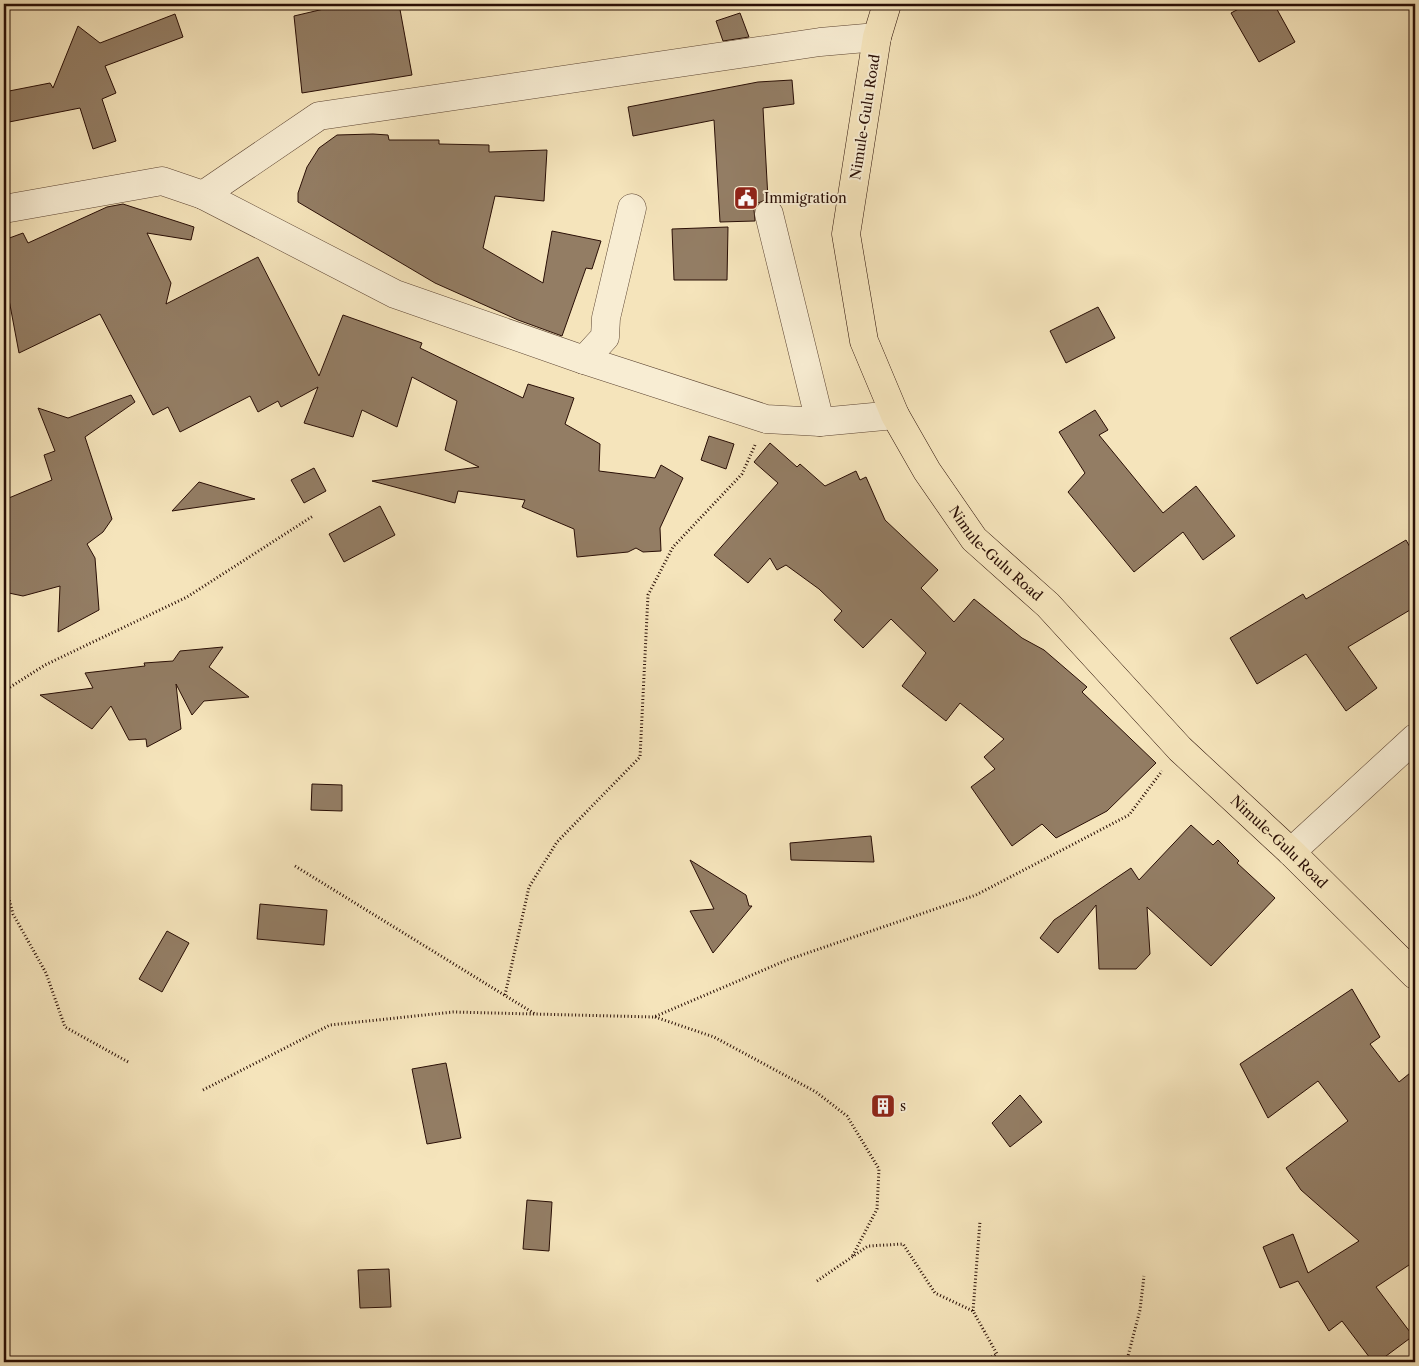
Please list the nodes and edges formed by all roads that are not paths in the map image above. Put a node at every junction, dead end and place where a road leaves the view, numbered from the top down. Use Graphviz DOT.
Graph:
graph roads {
  1 [pos="888,4"];
  2 [pos="878,37"];
  3 [pos="202,194"];
  4 [pos="632,208"];
  5 [pos="4,209"];
  6 [pos="769,214"];
  7 [pos="584,360"];
  8 [pos="895,415"];
  9 [pos="820,422"];
  10 [pos="1415,738"];
  11 [pos="1292,852"];
  12 [pos="1415,975"];
  1 -- 2 [label="main road, Nimule-Gulu Road"];
  2 -- 3 [label="street"];
  2 -- 8 [label="main road, Nimule-Gulu Road"];
  3 -- 5 [label="street"];
  3 -- 7 [label="street"];
  4 -- 7 [label="street"];
  6 -- 9 [label="street"];
  7 -- 9 [label="street"];
  8 -- 9 [label="street"];
  8 -- 11 [label="main road, Nimule-Gulu Road"];
  10 -- 11 [label="street"];
  11 -- 12 [label="main road, Nimule-Gulu Road"];
}
